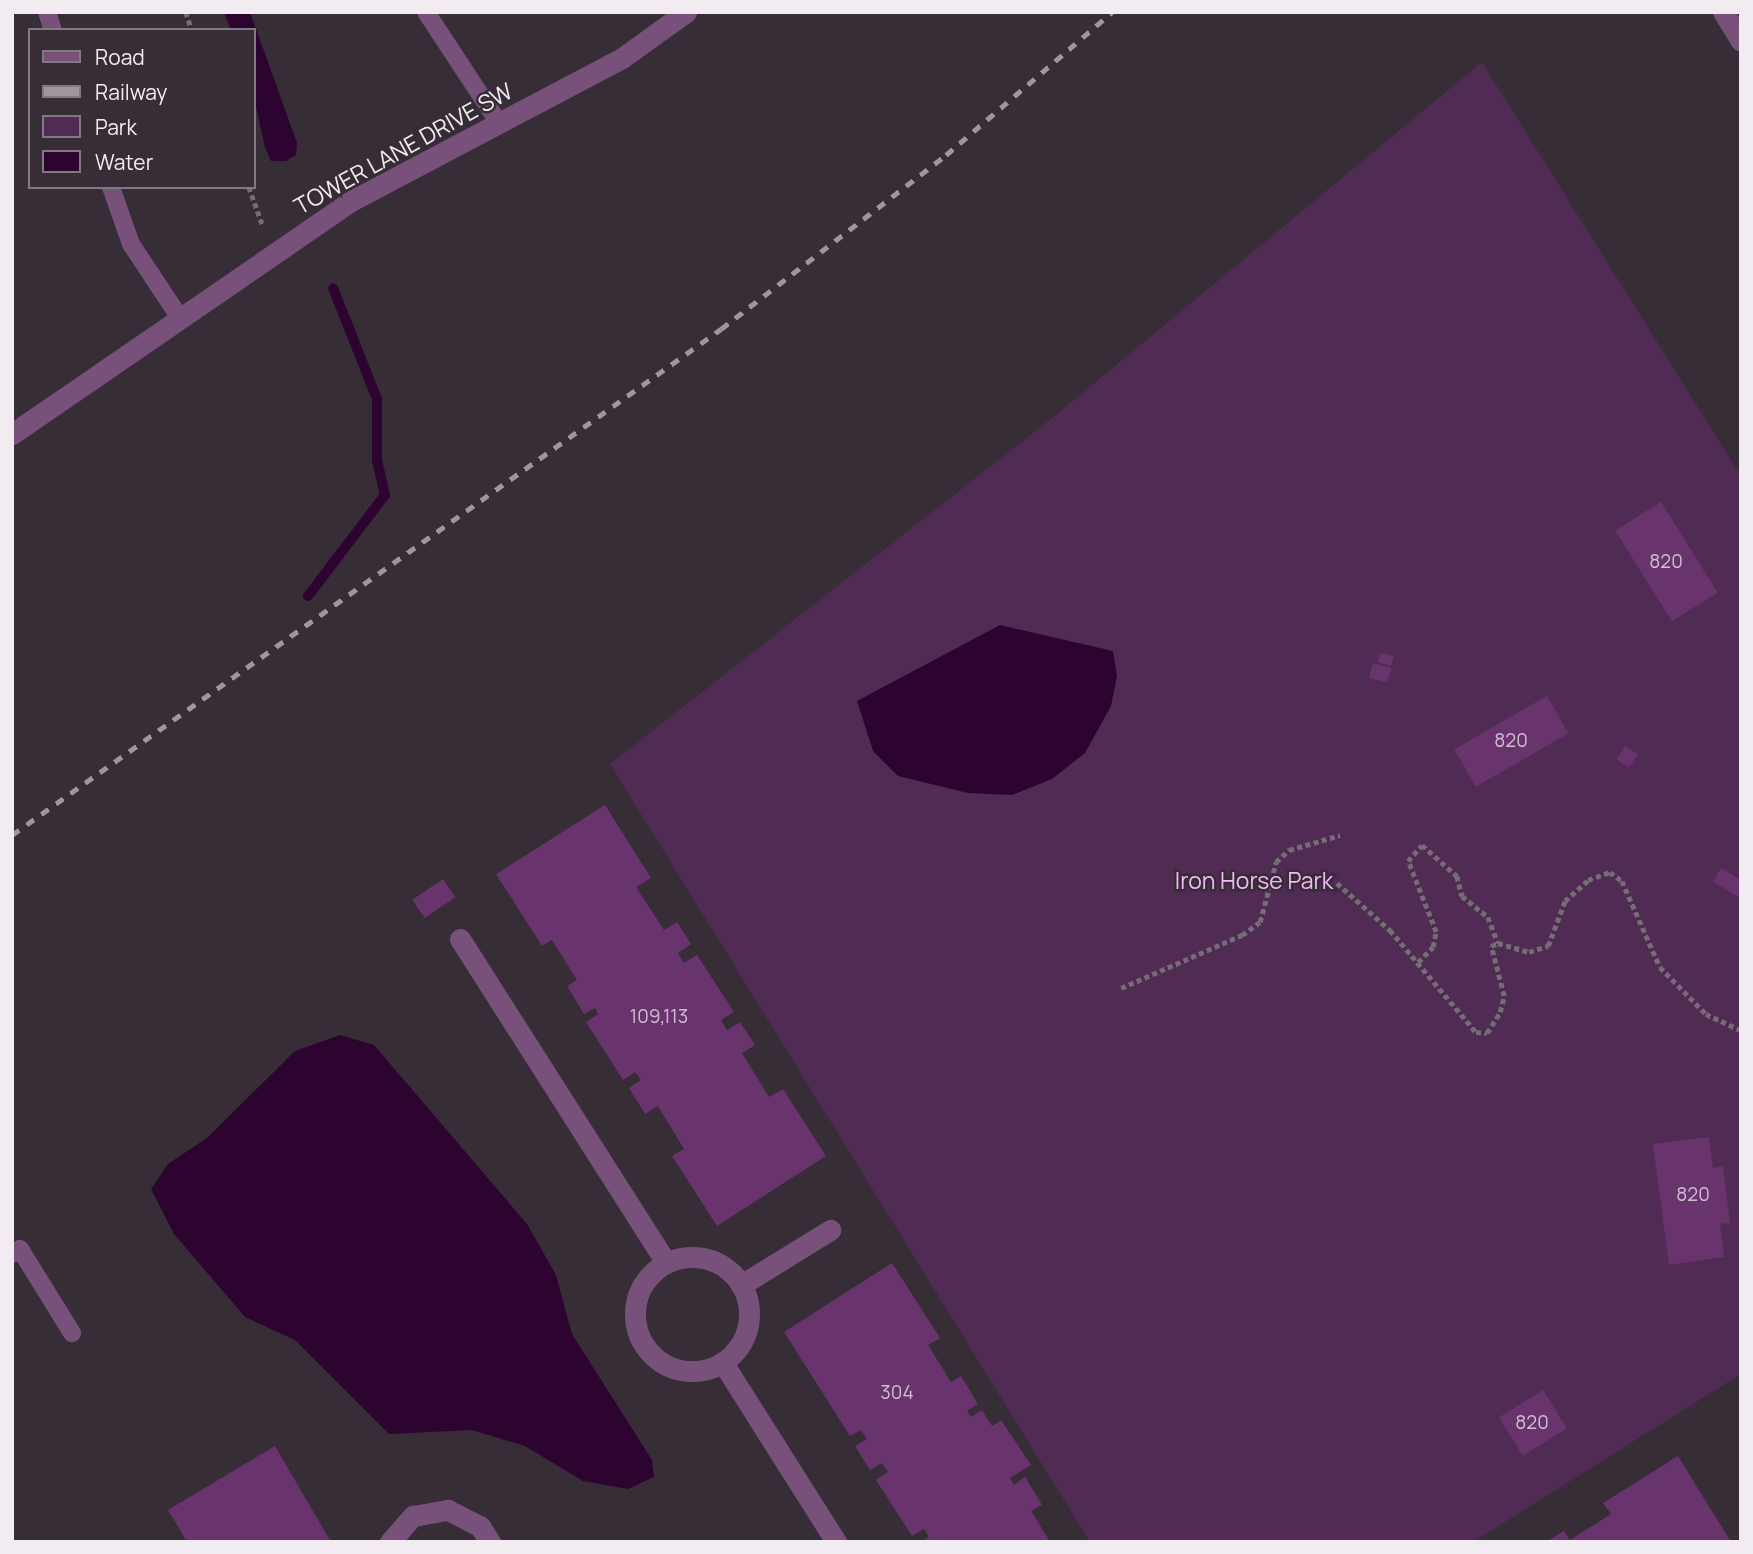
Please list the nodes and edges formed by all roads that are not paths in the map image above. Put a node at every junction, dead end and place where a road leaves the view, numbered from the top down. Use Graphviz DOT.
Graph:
graph roads {
  1 [pos="426,12"];
  2 [pos="686,12"];
  3 [pos="1723,12"];
  4 [pos="1741,41"];
  5 [pos="499,123"];
  6 [pos="112,189"];
  7 [pos="180,318"];
  8 [pos="12,434"];
  9 [pos="460,939"];
  10 [pos="830,1230"];
  11 [pos="12,1254"];
  12 [pos="666,1262"];
  13 [pos="741,1285"];
  14 [pos="72,1333"];
  15 [pos="723,1363"];
  16 [pos="390,1542"];
  17 [pos="490,1542"];
  18 [pos="836,1542"];
  1 -- 5 [label="lane"];
  2 -- 5 [label="street, TOWER LANE DRIVE SW"];
  3 -- 4 [label="street"];
  5 -- 7 [label="street, TOWER LANE DRIVE SW"];
  6 -- 7 [label="lane"];
  7 -- 8 [label="street, TOWER LANE DRIVE SW"];
  9 -- 12 [label="street"];
  10 -- 13 [label="street"];
  11 -- 14 [label="lane"];
  12 -- 13 [label="street"];
  12 -- 15 [label="street"];
  13 -- 15 [label="street"];
  15 -- 18 [label="street"];
  16 -- 17 [label="street"];
}
